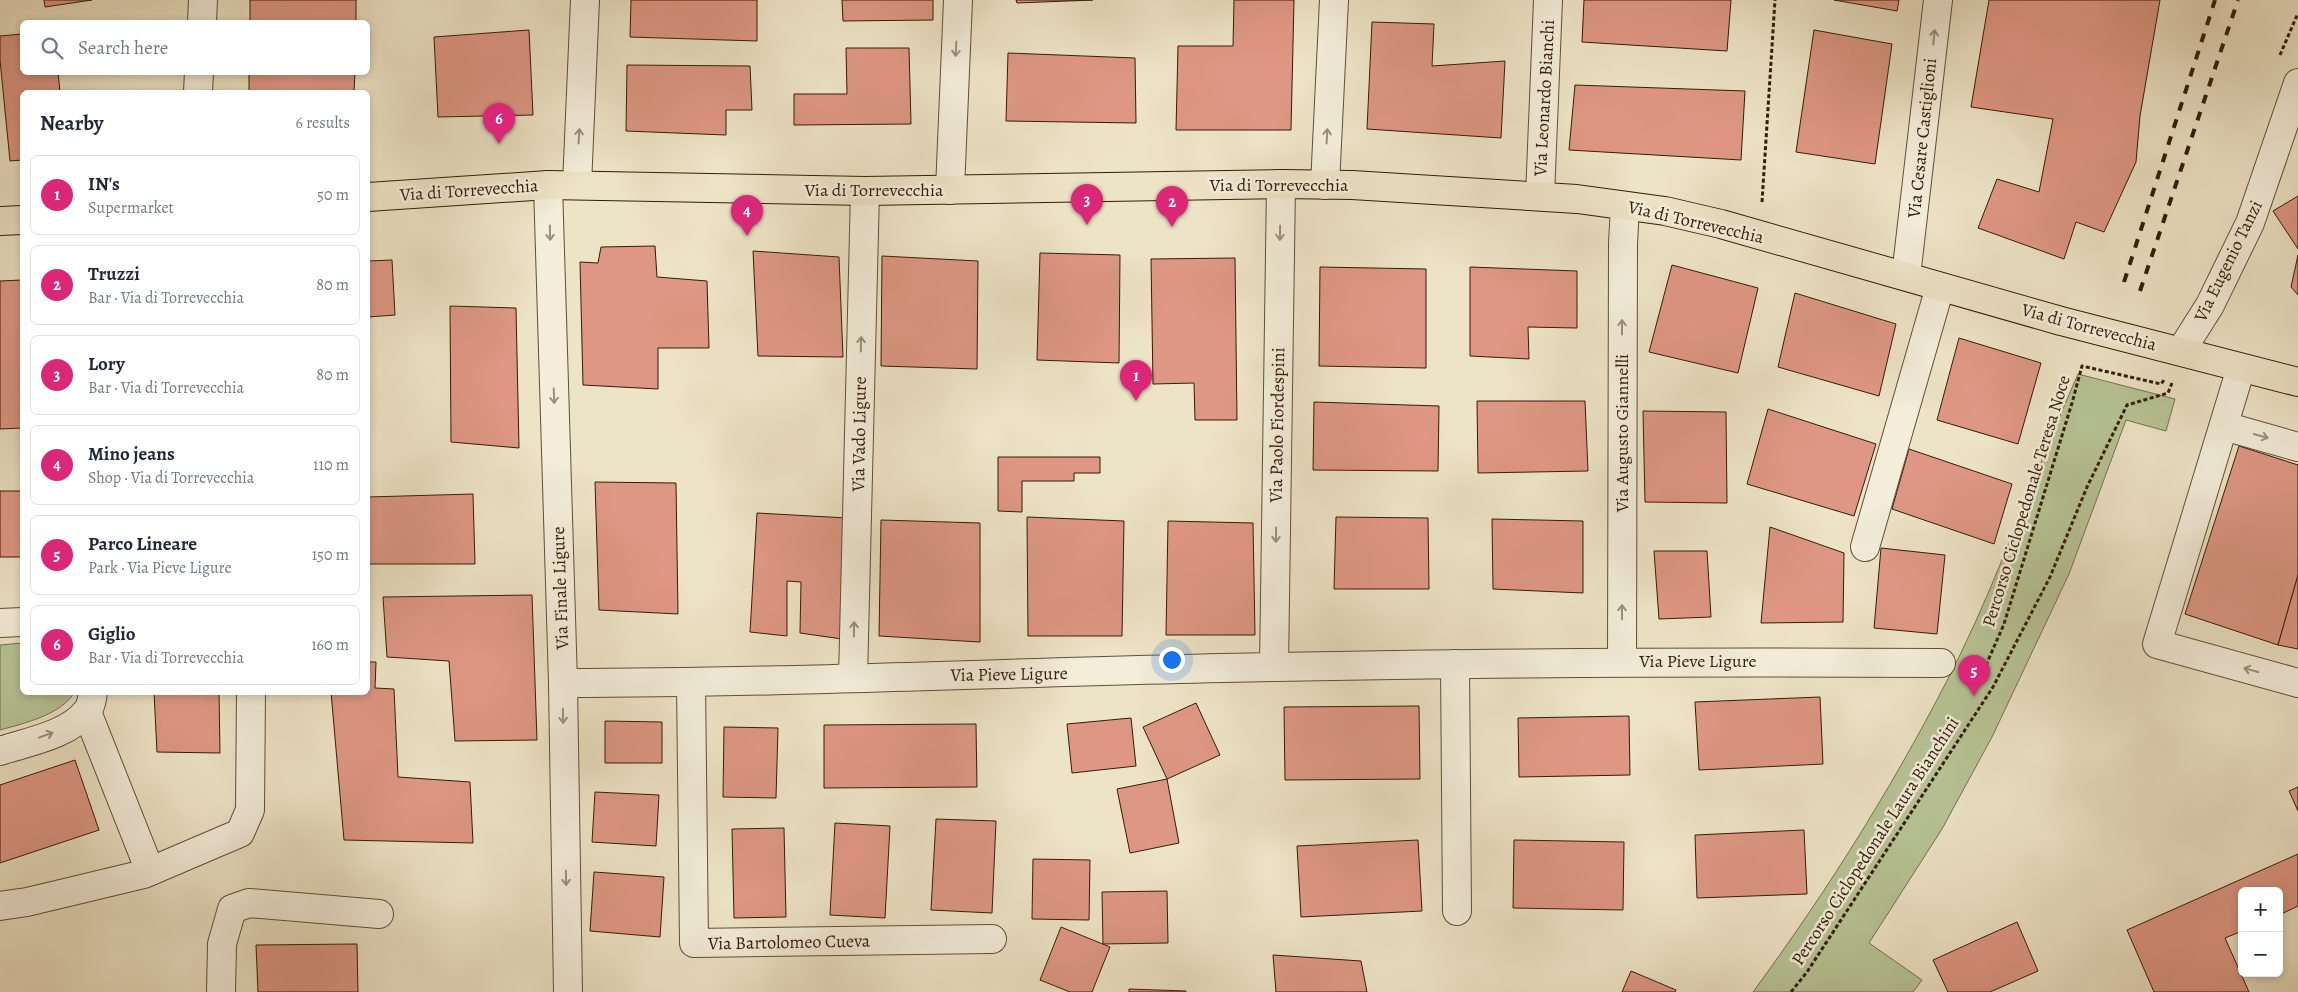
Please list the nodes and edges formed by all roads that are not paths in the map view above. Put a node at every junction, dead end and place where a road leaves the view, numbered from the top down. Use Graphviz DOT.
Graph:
graph roads {
  1 [pos="203,0"];
  2 [pos="585,0"];
  3 [pos="958,0"];
  4 [pos="1334,0"];
  5 [pos="1548,0"];
  6 [pos="1938,0"];
  7 [pos="202,20"];
  8 [pos="199,75"];
  9 [pos="2298,83"];
  10 [pos="198,90"];
  11 [pos="1281,184"];
  12 [pos="548,185"];
  13 [pos="577,185"];
  14 [pos="1325,185"];
  15 [pos="950,190"];
  16 [pos="865,191"];
  17 [pos="1540,196"];
  18 [pos="370,197"];
  19 [pos="1625,206"];
  20 [pos="20,220"];
  21 [pos="0,221"];
  22 [pos="1906,276"];
  23 [pos="1940,287"];
  24 [pos="2181,351"];
  25 [pos="2241,368"];
  26 [pos="2298,382"];
  27 [pos="2224,426"];
  28 [pos="2298,447"];
  29 [pos="1865,547"];
  30 [pos="20,622"];
  31 [pos="0,623"];
  32 [pos="1622,661"];
  33 [pos="1941,663"];
  34 [pos="1454,664"];
  35 [pos="1274,667"];
  36 [pos="853,678"];
  37 [pos="562,683"];
  38 [pos="691,683"];
  39 [pos="2298,683"];
  40 [pos="251,695"];
  41 [pos="90,702"];
  42 [pos="0,751"];
  43 [pos="150,871"];
  44 [pos="0,906"];
  45 [pos="1457,911"];
  46 [pos="379,914"];
  47 [pos="992,939"];
  48 [pos="221,992"];
  49 [pos="568,992"];
  1 -- 7 [label="street"];
  13 -- 2 [label="street, one-way"];
  3 -- 15 [label="street, one-way"];
  14 -- 4 [label="street, one-way"];
  5 -- 17 [label="street, Via Leonardo Bianchi"];
  22 -- 6 [label="street, Via Cesare Castiglioni, one-way"];
  8 -- 10 [label="street"];
  9 -- 24 [label="street, Via Eugenio Tanzi"];
  11 -- 14 [label="main road, Via di Torrevecchia"];
  11 -- 15 [label="main road, Via di Torrevecchia"];
  11 -- 35 [label="street, Via Paolo Fiordespini, one-way"];
  12 -- 13 [label="main road, Via di Torrevecchia"];
  12 -- 18 [label="main road, Via di Torrevecchia"];
  12 -- 37 [label="street, Via Finale Ligure, one-way"];
  13 -- 16 [label="main road, Via di Torrevecchia"];
  14 -- 17 [label="main road, Via di Torrevecchia"];
  15 -- 16 [label="main road, Via di Torrevecchia"];
  36 -- 16 [label="street, Via Vado Ligure, one-way"];
  17 -- 19 [label="main road, Via di Torrevecchia"];
  19 -- 22 [label="main road, Via di Torrevecchia"];
  32 -- 19 [label="street, Via Augusto Giannelli, one-way"];
  20 -- 21 [label="main road"];
  22 -- 23 [label="main road, Via di Torrevecchia"];
  23 -- 24 [label="main road, Via di Torrevecchia"];
  23 -- 29 [label="street"];
  24 -- 25 [label="main road, Via di Torrevecchia"];
  25 -- 26 [label="main road, Via di Torrevecchia"];
  25 -- 27 [label="street"];
  27 -- 28 [label="street, one-way"];
  39 -- 27 [label="street, one-way"];
  30 -- 31 [label="street"];
  32 -- 33 [label="street, Via Pieve Ligure"];
  32 -- 34 [label="street, Via Pieve Ligure"];
  34 -- 35 [label="street, Via Pieve Ligure"];
  34 -- 45 [label="street"];
  35 -- 36 [label="street, Via Pieve Ligure"];
  36 -- 38 [label="street, Via Pieve Ligure"];
  37 -- 38 [label="street, Via Pieve Ligure"];
  37 -- 49 [label="street, Via Finale Ligure, one-way"];
  38 -- 47 [label="street, Via Bartolomeo Cueva"];
  40 -- 43 [label="street"];
  42 -- 41 [label="street, one-way"];
  41 -- 43 [label="street"];
  43 -- 44 [label="street"];
  46 -- 48 [label="street"];
}
